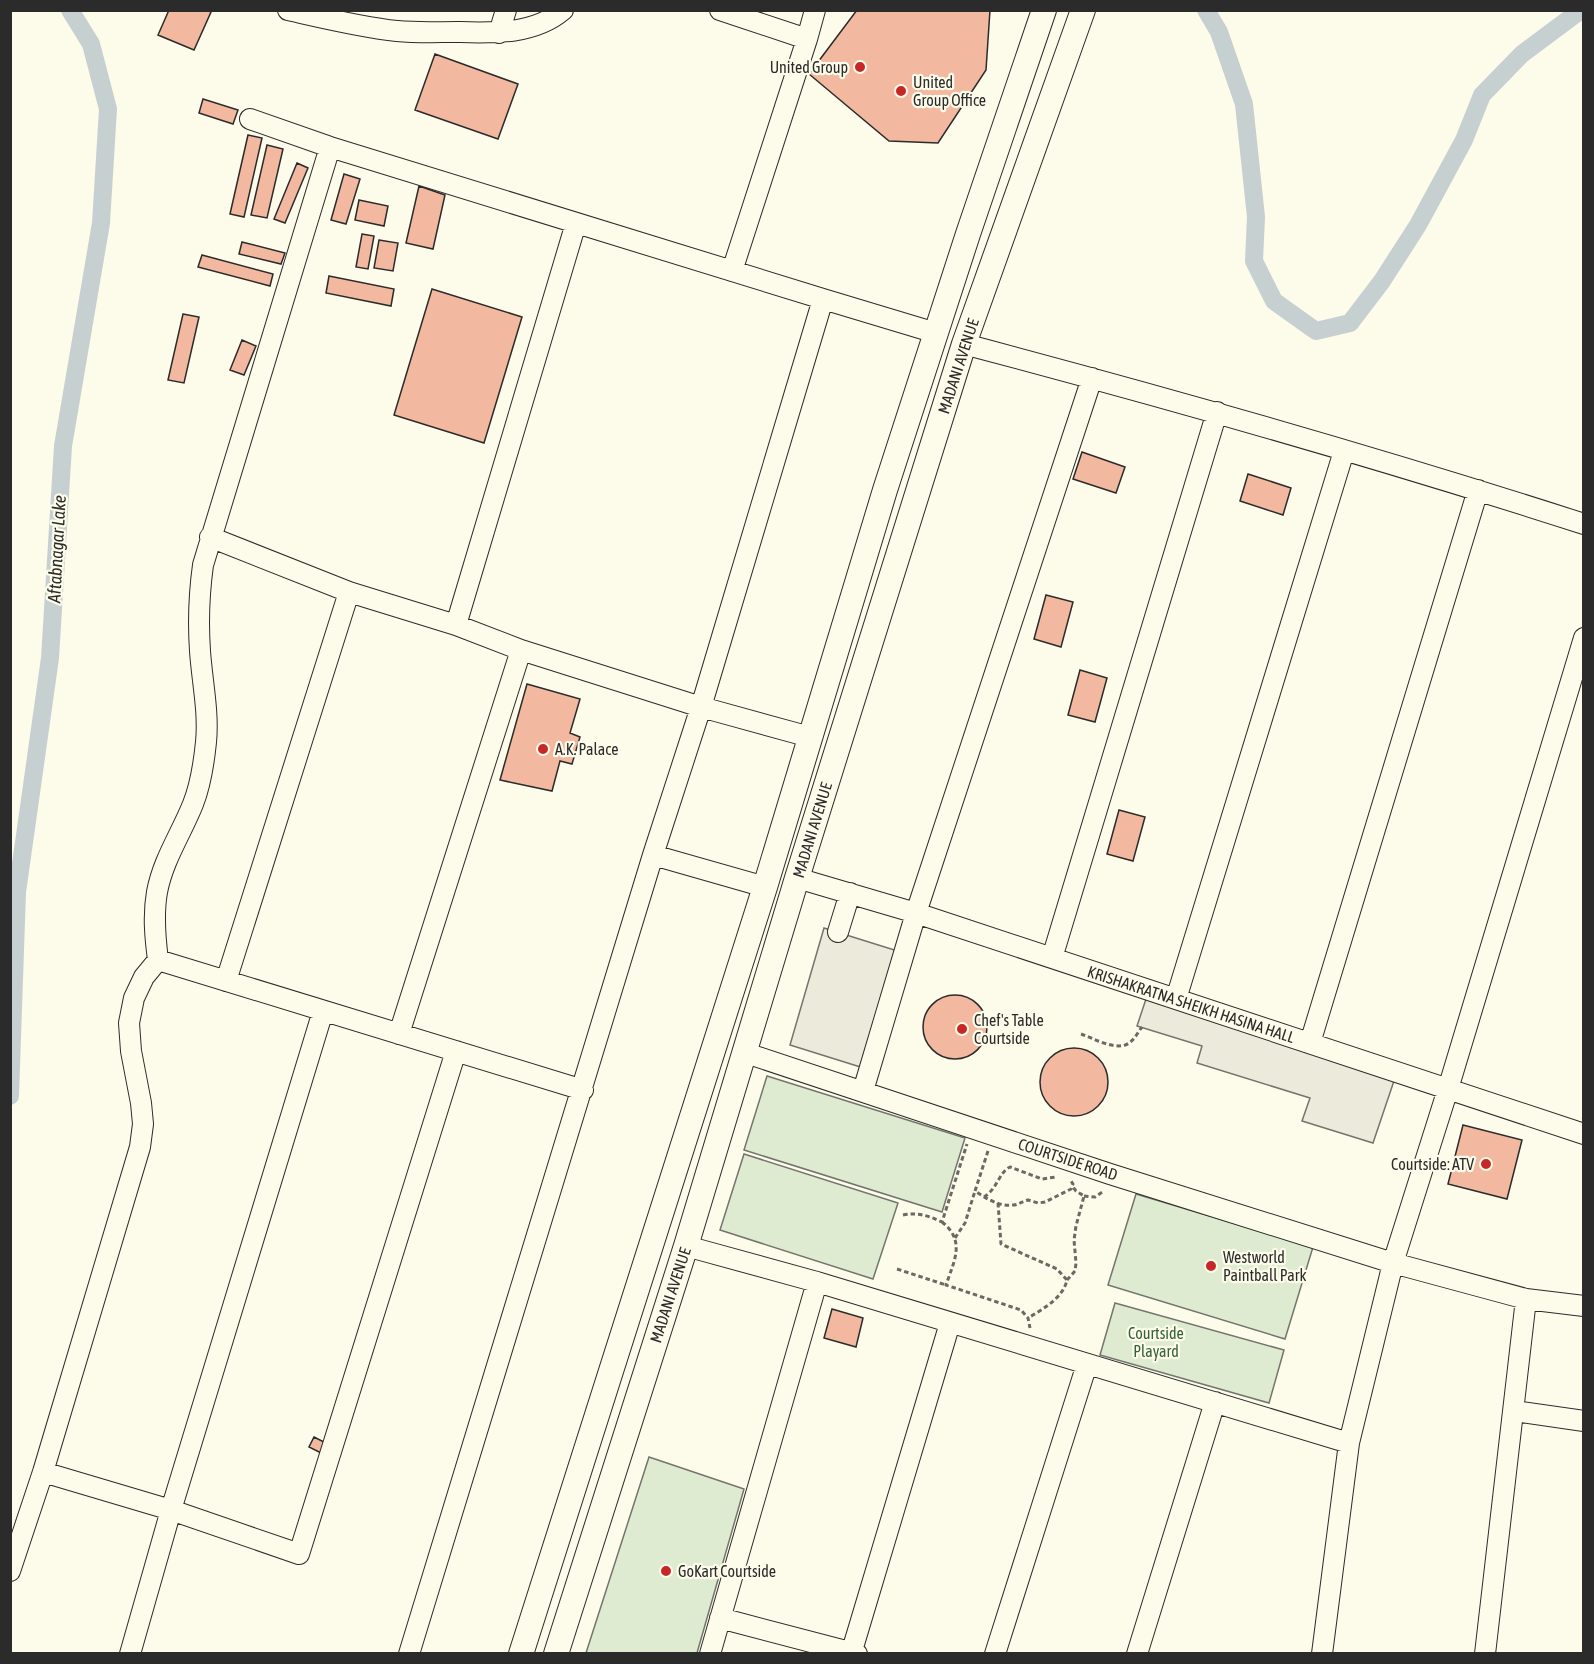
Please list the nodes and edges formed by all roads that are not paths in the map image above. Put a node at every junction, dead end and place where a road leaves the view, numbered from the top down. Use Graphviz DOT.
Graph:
graph roads {
  1 [pos="288,10"];
  2 [pos="506,10"];
  3 [pos="563,10"];
  4 [pos="720,10"];
  5 [pos="815,10"];
  6 [pos="1044,10"];
  7 [pos="1083,10"];
  8 [pos="357,18"];
  9 [pos="499,33"];
  10 [pos="807,39"];
  11 [pos="250,119"];
  12 [pos="330,147"];
  13 [pos="576,223"];
  14 [pos="732,271"];
  15 [pos="823,299"];
  16 [pos="936,333"];
  17 [pos="964,344"];
  18 [pos="1092,378"];
  19 [pos="1216,412"];
  20 [pos="1344,451"];
  21 [pos="1478,490"];
  22 [pos="1584,524"];
  23 [pos="210,537"];
  24 [pos="349,592"];
  25 [pos="456,626"];
  26 [pos="1584,638"];
  27 [pos="521,650"];
  28 [pos="701,707"];
  29 [pos="810,737"];
  30 [pos="653,855"];
  31 [pos="797,878"];
  32 [pos="765,887"];
  33 [pos="850,893"];
  34 [pos="916,913"];
  35 [pos="838,932"];
  36 [pos="1052,958"];
  37 [pos="158,960"];
  38 [pos="226,981"];
  39 [pos="1176,999"];
  40 [pos="323,1011"];
  41 [pos="399,1034"];
  42 [pos="1310,1043"];
  43 [pos="715,1045"];
  44 [pos="456,1051"];
  45 [pos="743,1052"];
  46 [pos="1448,1089"];
  47 [pos="583,1090"];
  48 [pos="863,1091"];
  49 [pos="1584,1134"];
  50 [pos="652,1240"];
  51 [pos="686,1246"];
  52 [pos="1394,1263"];
  53 [pos="817,1282"];
  54 [pos="1526,1299"];
  55 [pos="1584,1306"];
  56 [pos="950,1323"];
  57 [pos="1087,1364"];
  58 [pos="1215,1402"];
  59 [pos="1514,1411"];
  60 [pos="1584,1421"];
  61 [pos="1349,1443"];
  62 [pos="43,1472"];
  63 [pos="171,1510"];
  64 [pos="12,1559"];
  65 [pos="720,1618"];
  66 [pos="130,1653"];
  67 [pos="409,1653"];
  68 [pos="521,1653"];
  69 [pos="556,1653"];
  70 [pos="710,1653"];
  71 [pos="853,1653"];
  72 [pos="995,1653"];
  73 [pos="1137,1653"];
  74 [pos="1322,1653"];
  75 [pos="1485,1653"];
  1 -- 8 [label="street"];
  2 -- 9 [label="street"];
  3 -- 9 [label="street"];
  4 -- 10 [label="street"];
  5 -- 10 [label="street"];
  6 -- 16 [label="main road, MADANI AVENUE"];
  7 -- 17 [label="main road, MADANI AVENUE"];
  8 -- 9 [label="street"];
  10 -- 14 [label="street"];
  11 -- 12 [label="street"];
  12 -- 13 [label="street"];
  12 -- 23 [label="street"];
  13 -- 14 [label="street"];
  13 -- 25 [label="street"];
  14 -- 15 [label="street"];
  15 -- 16 [label="street"];
  15 -- 28 [label="street"];
  16 -- 29 [label="main road, MADANI AVENUE"];
  17 -- 18 [label="street"];
  17 -- 31 [label="main road, MADANI AVENUE"];
  18 -- 19 [label="street"];
  18 -- 34 [label="street"];
  19 -- 20 [label="street"];
  19 -- 36 [label="street"];
  20 -- 21 [label="street"];
  20 -- 39 [label="street"];
  21 -- 22 [label="street"];
  21 -- 42 [label="street"];
  23 -- 24 [label="street"];
  23 -- 37 [label="street"];
  24 -- 25 [label="street"];
  24 -- 38 [label="street"];
  25 -- 27 [label="street"];
  26 -- 46 [label="street"];
  27 -- 28 [label="street"];
  27 -- 41 [label="street"];
  28 -- 29 [label="street"];
  28 -- 30 [label="street"];
  29 -- 32 [label="main road, MADANI AVENUE"];
  30 -- 32 [label="street"];
  30 -- 47 [label="street"];
  31 -- 33 [label="street, KRISHAKRATNA SHEIKH HASINA HALL"];
  31 -- 45 [label="main road, MADANI AVENUE"];
  32 -- 43 [label="main road, MADANI AVENUE"];
  33 -- 34 [label="street, KRISHAKRATNA SHEIKH HASINA HALL"];
  33 -- 35 [label="street"];
  34 -- 36 [label="street, KRISHAKRATNA SHEIKH HASINA HALL"];
  34 -- 48 [label="street"];
  36 -- 39 [label="street, KRISHAKRATNA SHEIKH HASINA HALL"];
  37 -- 38 [label="street"];
  37 -- 62 [label="street"];
  38 -- 40 [label="street"];
  39 -- 42 [label="street, KRISHAKRATNA SHEIKH HASINA HALL"];
  40 -- 41 [label="street"];
  40 -- 63 [label="street"];
  41 -- 44 [label="street"];
  42 -- 46 [label="street, KRISHAKRATNA SHEIKH HASINA HALL"];
  43 -- 45 [label="main road"];
  43 -- 50 [label="main road, MADANI AVENUE"];
  44 -- 47 [label="street"];
  44 -- 63 [label="street"];
  45 -- 48 [label="street, COURTSIDE ROAD"];
  45 -- 51 [label="main road, MADANI AVENUE"];
  46 -- 49 [label="street, KRISHAKRATNA SHEIKH HASINA HALL"];
  46 -- 52 [label="street"];
  47 -- 67 [label="street"];
  48 -- 52 [label="street, COURTSIDE ROAD"];
  50 -- 51 [label="main road"];
  50 -- 68 [label="main road, MADANI AVENUE"];
  51 -- 53 [label="street"];
  51 -- 69 [label="main road, MADANI AVENUE"];
  52 -- 54 [label="street, COURTSIDE ROAD"];
  52 -- 61 [label="street"];
  53 -- 56 [label="street"];
  53 -- 65 [label="street"];
  54 -- 55 [label="street, COURTSIDE ROAD"];
  54 -- 59 [label="street"];
  56 -- 57 [label="street"];
  56 -- 71 [label="street"];
  57 -- 58 [label="street"];
  57 -- 72 [label="street"];
  58 -- 61 [label="street"];
  58 -- 73 [label="street"];
  59 -- 60 [label="street"];
  59 -- 75 [label="street"];
  61 -- 74 [label="street"];
  62 -- 63 [label="street"];
  62 -- 64 [label="street"];
  63 -- 66 [label="street"];
  65 -- 70 [label="street"];
  65 -- 71 [label="street"];
}
